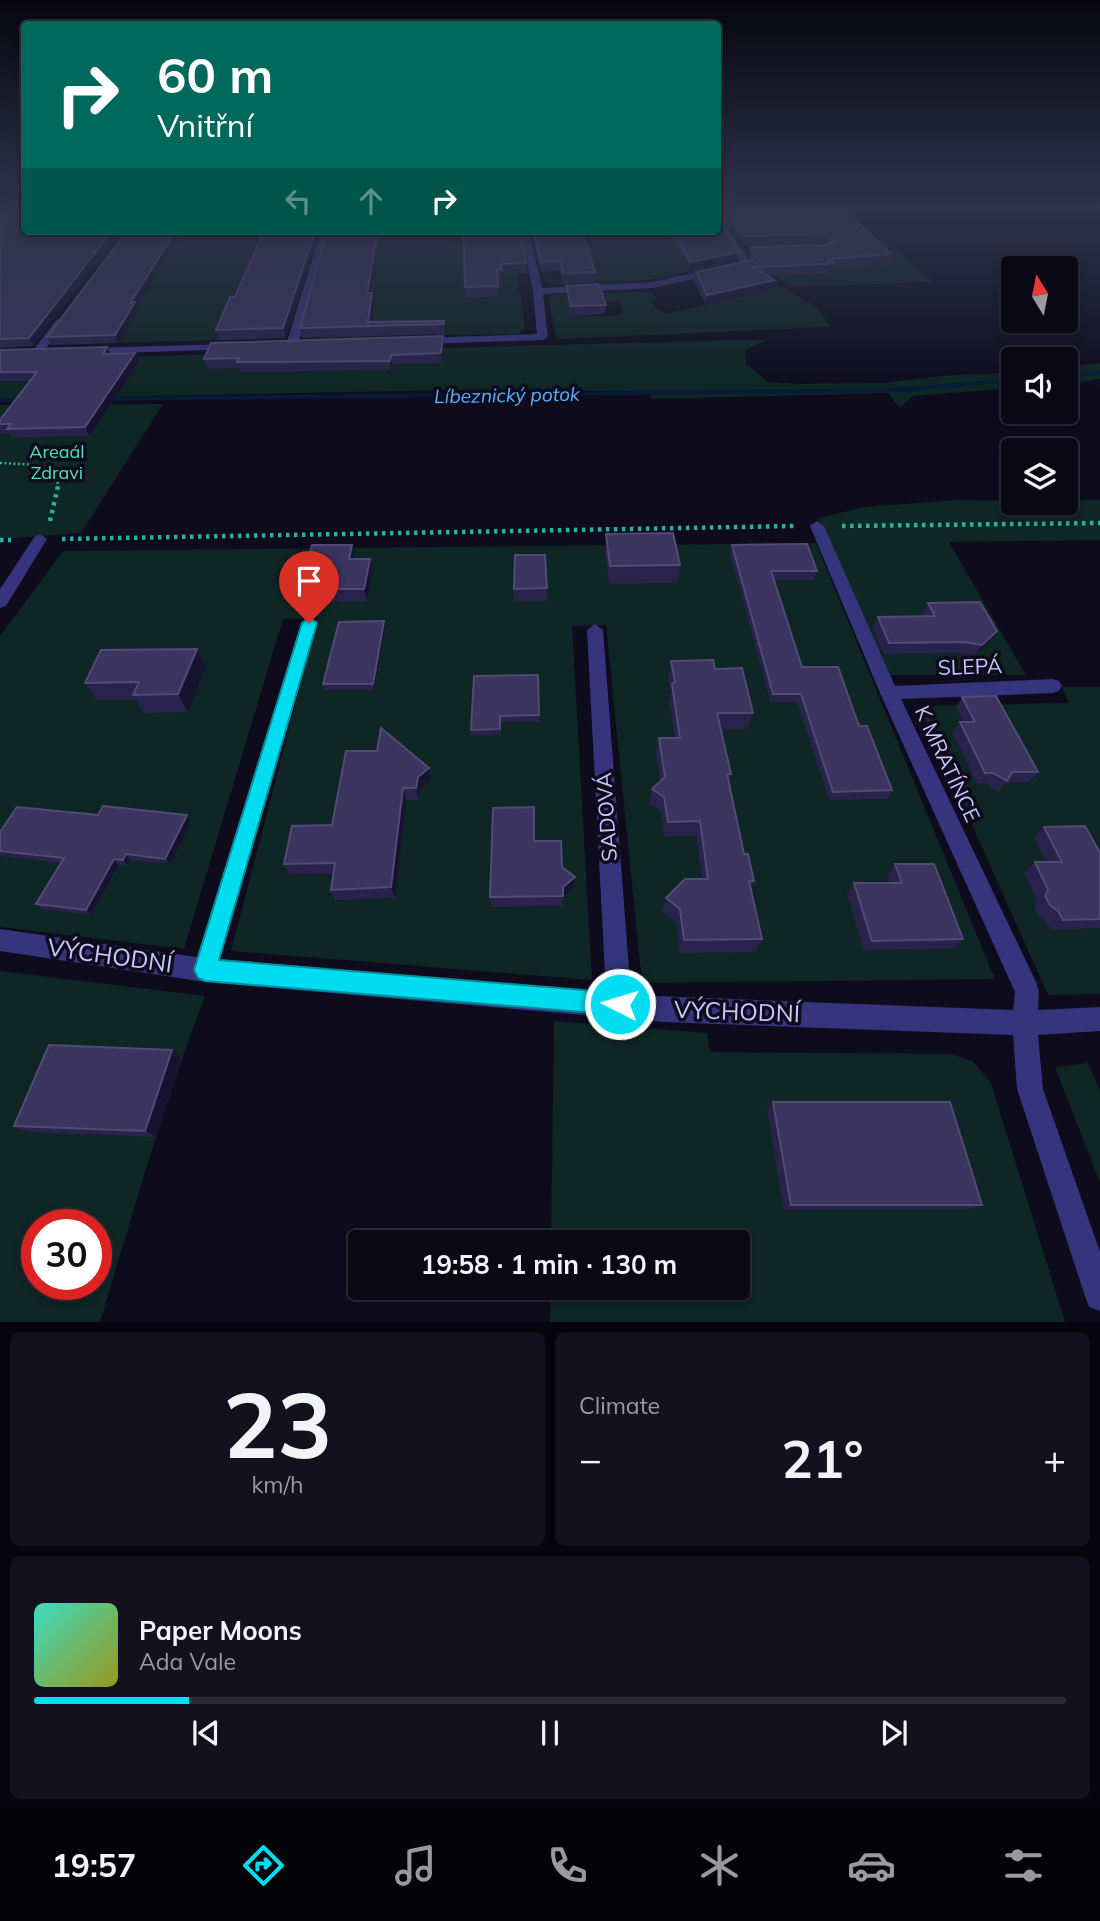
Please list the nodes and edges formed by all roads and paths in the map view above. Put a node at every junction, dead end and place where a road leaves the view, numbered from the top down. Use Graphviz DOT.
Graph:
graph roads {
  1 [pos="314,268"];
  2 [pos="533,268"];
  3 [pos="734,268"];
  4 [pos="538,291"];
  5 [pos="71,308"];
  6 [pos="403,342"];
  7 [pos="292,345"];
  8 [pos="306,345"];
  9 [pos="279,346"];
  10 [pos="239,347"];
  11 [pos="78,351"];
  12 [pos="38,352"];
  13 [pos="52,352"];
  14 [pos="26,353"];
  15 [pos="0,460"];
  16 [pos="1100,523"];
  17 [pos="817,526"];
  18 [pos="40,539"];
  19 [pos="0,602"];
  20 [pos="309,623"];
  21 [pos="595,630"];
  22 [pos="1053,686"];
  23 [pos="889,693"];
  24 [pos="0,940"];
  25 [pos="205,970"];
  26 [pos="620,1004"];
  27 [pos="1100,1019"];
  28 [pos="1024,1023"];
  29 [pos="1100,1296"];
  1 -- 7 [label="street"];
  2 -- 4 [label="street"];
  3 -- 4 [label="street"];
  4 -- 6 [label="street"];
  5 -- 12 [label="street"];
  7 -- 8 [label="street"];
  7 -- 9 [label="street"];
  10 -- 11 [label="street"];
  12 -- 13 [label="street"];
  12 -- 14 [label="street"];
  15 -- 18 [label="path"];
  16 -- 17 [label="path"];
  17 -- 18 [label="path"];
  17 -- 23 [label="street, K MRATÍNCE"];
  18 -- 19 [label="street"];
  20 -- 25 [label="street"];
  21 -- 26 [label="street, SADOVÁ"];
  22 -- 23 [label="street, SLEPÁ"];
  23 -- 28 [label="street, K MRATÍNCE"];
  24 -- 25 [label="street, VÝCHODNÍ"];
  25 -- 26 [label="street, VÝCHODNÍ"];
  26 -- 28 [label="street, VÝCHODNÍ"];
  27 -- 28 [label="street, VÝCHODNÍ"];
  28 -- 29 [label="street, K MRATÍNCE"];
}
